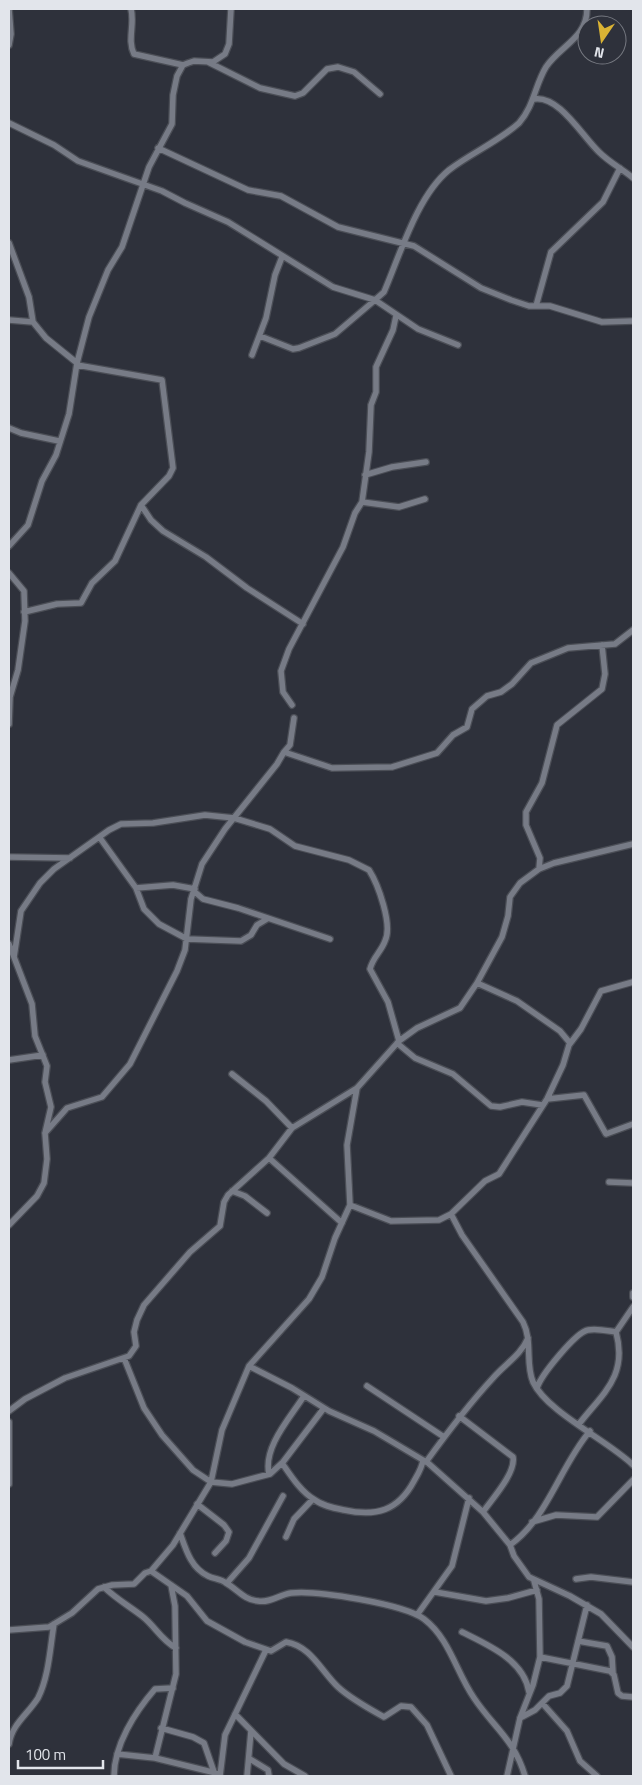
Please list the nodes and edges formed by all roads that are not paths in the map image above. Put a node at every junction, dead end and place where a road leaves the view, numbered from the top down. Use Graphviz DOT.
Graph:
graph roads {
  1 [pos="9,9"];
  2 [pos="131,9"];
  3 [pos="231,9"];
  4 [pos="587,9"];
  5 [pos="9,45"];
  6 [pos="208,62"];
  7 [pos="183,65"];
  8 [pos="380,94"];
  9 [pos="534,100"];
  10 [pos="9,123"];
  11 [pos="158,148"];
  12 [pos="620,168"];
  13 [pos="633,178"];
  14 [pos="142,185"];
  15 [pos="9,243"];
  16 [pos="404,243"];
  17 [pos="282,257"];
  18 [pos="375,300"];
  19 [pos="536,306"];
  20 [pos="396,316"];
  21 [pos="9,320"];
  22 [pos="633,321"];
  23 [pos="33,322"];
  24 [pos="260,336"];
  25 [pos="458,345"];
  26 [pos="252,355"];
  27 [pos="77,364"];
  28 [pos="9,428"];
  29 [pos="59,441"];
  30 [pos="426,462"];
  31 [pos="365,475"];
  32 [pos="425,499"];
  33 [pos="362,502"];
  34 [pos="141,505"];
  35 [pos="9,546"];
  36 [pos="9,573"];
  37 [pos="24,612"];
  38 [pos="303,624"];
  39 [pos="633,630"];
  40 [pos="602,645"];
  41 [pos="292,705"];
  42 [pos="294,718"];
  43 [pos="9,724"];
  44 [pos="284,752"];
  45 [pos="234,818"];
  46 [pos="100,838"];
  47 [pos="633,844"];
  48 [pos="9,857"];
  49 [pos="70,858"];
  50 [pos="539,869"];
  51 [pos="136,888"];
  52 [pos="195,890"];
  53 [pos="267,919"];
  54 [pos="187,939"];
  55 [pos="330,939"];
  56 [pos="9,944"];
  57 [pos="14,957"];
  58 [pos="633,982"];
  59 [pos="478,983"];
  60 [pos="398,1042"];
  61 [pos="570,1043"];
  62 [pos="43,1055"];
  63 [pos="9,1060"];
  64 [pos="232,1074"];
  65 [pos="357,1088"];
  66 [pos="547,1099"];
  67 [pos="542,1106"];
  68 [pos="633,1124"];
  69 [pos="292,1128"];
  70 [pos="45,1133"];
  71 [pos="269,1158"];
  72 [pos="609,1182"];
  73 [pos="633,1183"];
  74 [pos="232,1191"];
  75 [pos="350,1205"];
  76 [pos="267,1213"];
  77 [pos="451,1214"];
  78 [pos="342,1223"];
  79 [pos="9,1225"];
  80 [pos="633,1292"];
  81 [pos="633,1297"];
  82 [pos="633,1307"];
  83 [pos="616,1332"];
  84 [pos="528,1336"];
  85 [pos="124,1358"];
  86 [pos="249,1366"];
  87 [pos="367,1386"];
  88 [pos="536,1388"];
  89 [pos="304,1396"];
  90 [pos="324,1408"];
  91 [pos="9,1411"];
  92 [pos="460,1416"];
  93 [pos="9,1422"];
  94 [pos="579,1424"];
  95 [pos="9,1429"];
  96 [pos="590,1431"];
  97 [pos="444,1437"];
  98 [pos="633,1455"];
  99 [pos="628,1460"];
  100 [pos="424,1461"];
  101 [pos="282,1464"];
  102 [pos="633,1465"];
  103 [pos="269,1474"];
  104 [pos="633,1480"];
  105 [pos="211,1482"];
  106 [pos="9,1484"];
  107 [pos="283,1496"];
  108 [pos="469,1498"];
  109 [pos="313,1499"];
  110 [pos="197,1504"];
  111 [pos="483,1512"];
  112 [pos="532,1522"];
  113 [pos="180,1533"];
  114 [pos="286,1537"];
  115 [pos="510,1545"];
  116 [pos="215,1553"];
  117 [pos="151,1571"];
  118 [pos="576,1579"];
  119 [pos="534,1581"];
  120 [pos="633,1582"];
  121 [pos="227,1583"];
  122 [pos="170,1585"];
  123 [pos="104,1587"];
  124 [pos="538,1590"];
  125 [pos="435,1592"];
  126 [pos="587,1605"];
  127 [pos="417,1615"];
  128 [pos="54,1624"];
  129 [pos="9,1630"];
  130 [pos="462,1632"];
  131 [pos="578,1641"];
  132 [pos="633,1647"];
  133 [pos="176,1648"];
  134 [pos="266,1650"];
  135 [pos="540,1657"];
  136 [pos="572,1664"];
  137 [pos="613,1673"];
  138 [pos="172,1688"];
  139 [pos="530,1692"];
  140 [pos="633,1697"];
  141 [pos="543,1704"];
  142 [pos="235,1714"];
  143 [pos="520,1718"];
  144 [pos="161,1728"];
  145 [pos="251,1731"];
  146 [pos="9,1744"];
  147 [pos="514,1748"];
  148 [pos="117,1754"];
  149 [pos="155,1758"];
  150 [pos="250,1759"];
  151 [pos="218,1774"];
  152 [pos="114,1776"];
  153 [pos="247,1776"];
  154 [pos="270,1776"];
  155 [pos="305,1776"];
  156 [pos="451,1776"];
  157 [pos="507,1776"];
  158 [pos="525,1776"];
  159 [pos="597,1776"];
  1 -- 5 [label="street"];
  2 -- 7 [label="street"];
  3 -- 6 [label="street"];
  4 -- 9 [label="street"];
  6 -- 7 [label="street"];
  6 -- 8 [label="street"];
  7 -- 11 [label="street"];
  9 -- 12 [label="street"];
  9 -- 16 [label="street"];
  10 -- 14 [label="street"];
  11 -- 14 [label="street"];
  11 -- 16 [label="street"];
  12 -- 13 [label="street"];
  12 -- 19 [label="street"];
  14 -- 17 [label="street"];
  14 -- 27 [label="street"];
  15 -- 23 [label="street"];
  16 -- 18 [label="street"];
  16 -- 19 [label="street"];
  17 -- 18 [label="street"];
  17 -- 24 [label="street"];
  18 -- 20 [label="street"];
  18 -- 24 [label="street"];
  19 -- 22 [label="street"];
  20 -- 25 [label="street"];
  20 -- 31 [label="street"];
  21 -- 23 [label="street"];
  23 -- 27 [label="street"];
  24 -- 26 [label="street"];
  27 -- 29 [label="street"];
  27 -- 34 [label="street"];
  28 -- 29 [label="street"];
  29 -- 35 [label="street"];
  30 -- 31 [label="street"];
  31 -- 33 [label="street"];
  32 -- 33 [label="street"];
  33 -- 38 [label="street"];
  34 -- 37 [label="street"];
  34 -- 38 [label="street"];
  36 -- 37 [label="street"];
  37 -- 43 [label="street"];
  38 -- 41 [label="street"];
  39 -- 40 [label="street"];
  40 -- 44 [label="street"];
  40 -- 50 [label="street"];
  42 -- 44 [label="street"];
  44 -- 45 [label="street"];
  45 -- 46 [label="street"];
  45 -- 52 [label="street"];
  45 -- 60 [label="street"];
  46 -- 49 [label="street"];
  46 -- 51 [label="street"];
  47 -- 50 [label="street"];
  48 -- 49 [label="street"];
  49 -- 57 [label="street"];
  50 -- 59 [label="street"];
  51 -- 52 [label="street"];
  51 -- 54 [label="street"];
  52 -- 53 [label="street"];
  52 -- 54 [label="street"];
  53 -- 54 [label="street"];
  53 -- 55 [label="street"];
  54 -- 70 [label="street"];
  56 -- 57 [label="street"];
  57 -- 62 [label="street"];
  58 -- 61 [label="street"];
  59 -- 60 [label="street"];
  59 -- 61 [label="street"];
  60 -- 65 [label="street"];
  60 -- 67 [label="street"];
  61 -- 66 [label="street"];
  62 -- 63 [label="street"];
  62 -- 70 [label="street"];
  64 -- 69 [label="street"];
  65 -- 69 [label="street"];
  65 -- 75 [label="street"];
  66 -- 67 [label="street"];
  66 -- 68 [label="street"];
  67 -- 77 [label="street"];
  69 -- 71 [label="street"];
  70 -- 79 [label="street"];
  71 -- 74 [label="street"];
  71 -- 78 [label="street"];
  72 -- 73 [label="street"];
  74 -- 76 [label="street"];
  74 -- 85 [label="street"];
  75 -- 77 [label="street"];
  75 -- 78 [label="street"];
  77 -- 84 [label="street"];
  78 -- 86 [label="street"];
  80 -- 81 [label="street"];
  82 -- 83 [label="street"];
  83 -- 88 [label="street"];
  83 -- 94 [label="street"];
  84 -- 88 [label="street"];
  84 -- 92 [label="street"];
  85 -- 91 [label="street"];
  85 -- 105 [label="street"];
  86 -- 89 [label="street"];
  86 -- 105 [label="street"];
  87 -- 97 [label="street"];
  88 -- 94 [label="street"];
  89 -- 90 [label="street"];
  89 -- 103 [label="street"];
  90 -- 100 [label="street"];
  90 -- 101 [label="street"];
  92 -- 97 [label="street"];
  92 -- 111 [label="street"];
  93 -- 95 [label="street"];
  94 -- 96 [label="street"];
  95 -- 106 [label="street"];
  96 -- 99 [label="street"];
  96 -- 112 [label="street"];
  97 -- 100 [label="street"];
  98 -- 99 [label="street"];
  99 -- 102 [label="street"];
  100 -- 108 [label="street"];
  100 -- 109 [label="street"];
  101 -- 103 [label="street"];
  101 -- 109 [label="street"];
  103 -- 105 [label="street"];
  104 -- 112 [label="street"];
  105 -- 110 [label="street"];
  107 -- 121 [label="street"];
  108 -- 111 [label="street"];
  108 -- 125 [label="street"];
  109 -- 114 [label="street"];
  110 -- 113 [label="street"];
  110 -- 116 [label="street"];
  111 -- 115 [label="street"];
  112 -- 115 [label="street"];
  113 -- 117 [label="street"];
  113 -- 121 [label="street"];
  115 -- 119 [label="street"];
  117 -- 122 [label="street"];
  117 -- 123 [label="street"];
  118 -- 120 [label="street"];
  119 -- 124 [label="street"];
  119 -- 126 [label="street"];
  121 -- 127 [label="street"];
  122 -- 133 [label="street"];
  122 -- 134 [label="street"];
  123 -- 128 [label="street"];
  123 -- 133 [label="street"];
  124 -- 125 [label="street"];
  124 -- 135 [label="street"];
  125 -- 127 [label="street"];
  126 -- 131 [label="street"];
  126 -- 132 [label="street"];
  127 -- 147 [label="street"];
  128 -- 129 [label="street"];
  128 -- 146 [label="street"];
  130 -- 139 [label="street"];
  131 -- 136 [label="street"];
  131 -- 137 [label="street"];
  133 -- 138 [label="street"];
  134 -- 142 [label="street"];
  134 -- 156 [label="street"];
  135 -- 136 [label="street"];
  135 -- 139 [label="street"];
  136 -- 137 [label="street"];
  136 -- 141 [label="street"];
  137 -- 140 [label="street"];
  138 -- 144 [label="street"];
  138 -- 148 [label="street"];
  139 -- 143 [label="street"];
  141 -- 143 [label="street"];
  141 -- 159 [label="street"];
  142 -- 145 [label="street"];
  142 -- 151 [label="street"];
  143 -- 147 [label="street"];
  144 -- 149 [label="street"];
  144 -- 151 [label="street"];
  145 -- 150 [label="street"];
  145 -- 155 [label="street"];
  147 -- 157 [label="street"];
  147 -- 158 [label="street"];
  148 -- 149 [label="street"];
  148 -- 152 [label="street"];
  149 -- 151 [label="street"];
  150 -- 153 [label="street"];
  150 -- 154 [label="street"];
}
